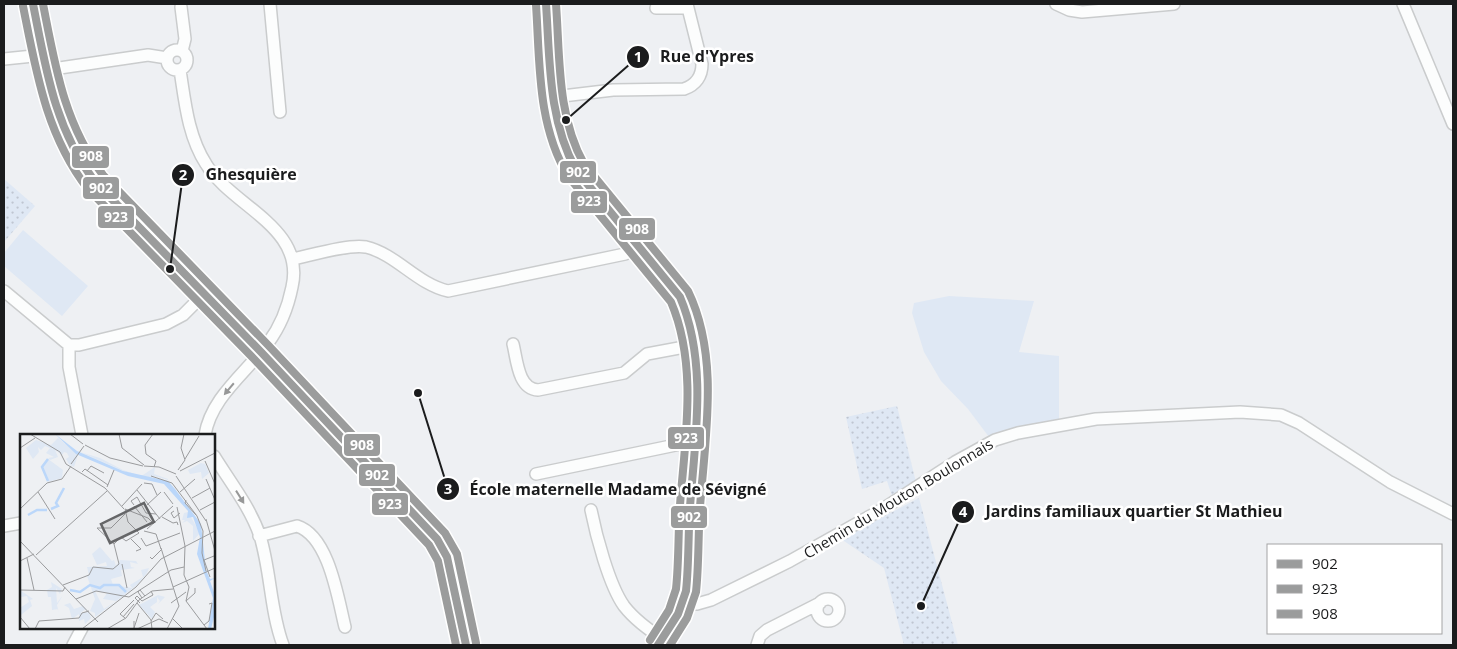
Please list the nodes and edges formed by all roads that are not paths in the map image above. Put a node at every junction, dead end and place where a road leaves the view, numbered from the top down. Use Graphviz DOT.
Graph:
graph roads {
  1 [pos="34,4"];
  2 [pos="270,4"];
  3 [pos="546,4"];
  4 [pos="1056,4"];
  5 [pos="1174,4"];
  6 [pos="1403,4"];
  7 [pos="688,6"];
  8 [pos="181,7"];
  9 [pos="656,8"];
  10 [pos="182,51"];
  11 [pos="43,55"];
  12 [pos="167,58"];
  13 [pos="4,59"];
  14 [pos="46,70"];
  15 [pos="180,70"];
  16 [pos="554,97"];
  17 [pos="280,112"];
  18 [pos="1453,124"];
  19 [pos="639,247"];
  20 [pos="293,259"];
  21 [pos="4,291"];
  22 [pos="204,294"];
  23 [pos="513,344"];
  24 [pos="68,345"];
  25 [pos="695,345"];
  26 [pos="261,352"];
  27 [pos="82,434"];
  28 [pos="205,434"];
  29 [pos="695,440"];
  30 [pos="215,458"];
  31 [pos="536,474"];
  32 [pos="591,510"];
  33 [pos="1453,514"];
  34 [pos="20,523"];
  35 [pos="4,526"];
  36 [pos="259,536"];
  37 [pos="683,603"];
  38 [pos="820,603"];
  39 [pos="346,627"];
  40 [pos="81,629"];
  41 [pos="660,642"];
  42 [pos="73,645"];
  43 [pos="283,645"];
  44 [pos="466,645"];
  45 [pos="757,645"];
  1 -- 11 [label="street"];
  2 -- 17 [label="street"];
  3 -- 16 [label="main road"];
  4 -- 5 [label="street"];
  6 -- 18 [label="street"];
  7 -- 9 [label="street"];
  7 -- 16 [label="street"];
  8 -- 10 [label="street"];
  10 -- 12 [label="street"];
  10 -- 15 [label="street"];
  11 -- 13 [label="street"];
  11 -- 14 [label="street"];
  12 -- 14 [label="street"];
  12 -- 15 [label="street"];
  14 -- 22 [label="street"];
  15 -- 20 [label="street"];
  16 -- 19 [label="main road"];
  19 -- 20 [label="street"];
  19 -- 25 [label="main road"];
  20 -- 26 [label="street"];
  21 -- 24 [label="street"];
  22 -- 24 [label="street"];
  22 -- 26 [label="street"];
  23 -- 25 [label="street"];
  24 -- 27 [label="street"];
  25 -- 29 [label="main road"];
  26 -- 28 [label="street, one-way"];
  26 -- 44 [label="street"];
  29 -- 31 [label="street"];
  29 -- 37 [label="main road"];
  30 -- 36 [label="street, one-way"];
  32 -- 41 [label="street"];
  33 -- 37 [label="street, Chemin du Mouton Boulonnais"];
  34 -- 35 [label="street"];
  36 -- 39 [label="street"];
  36 -- 43 [label="street"];
  37 -- 41 [label="main road"];
  38 -- 45 [label="street"];
  40 -- 42 [label="street"];
}
